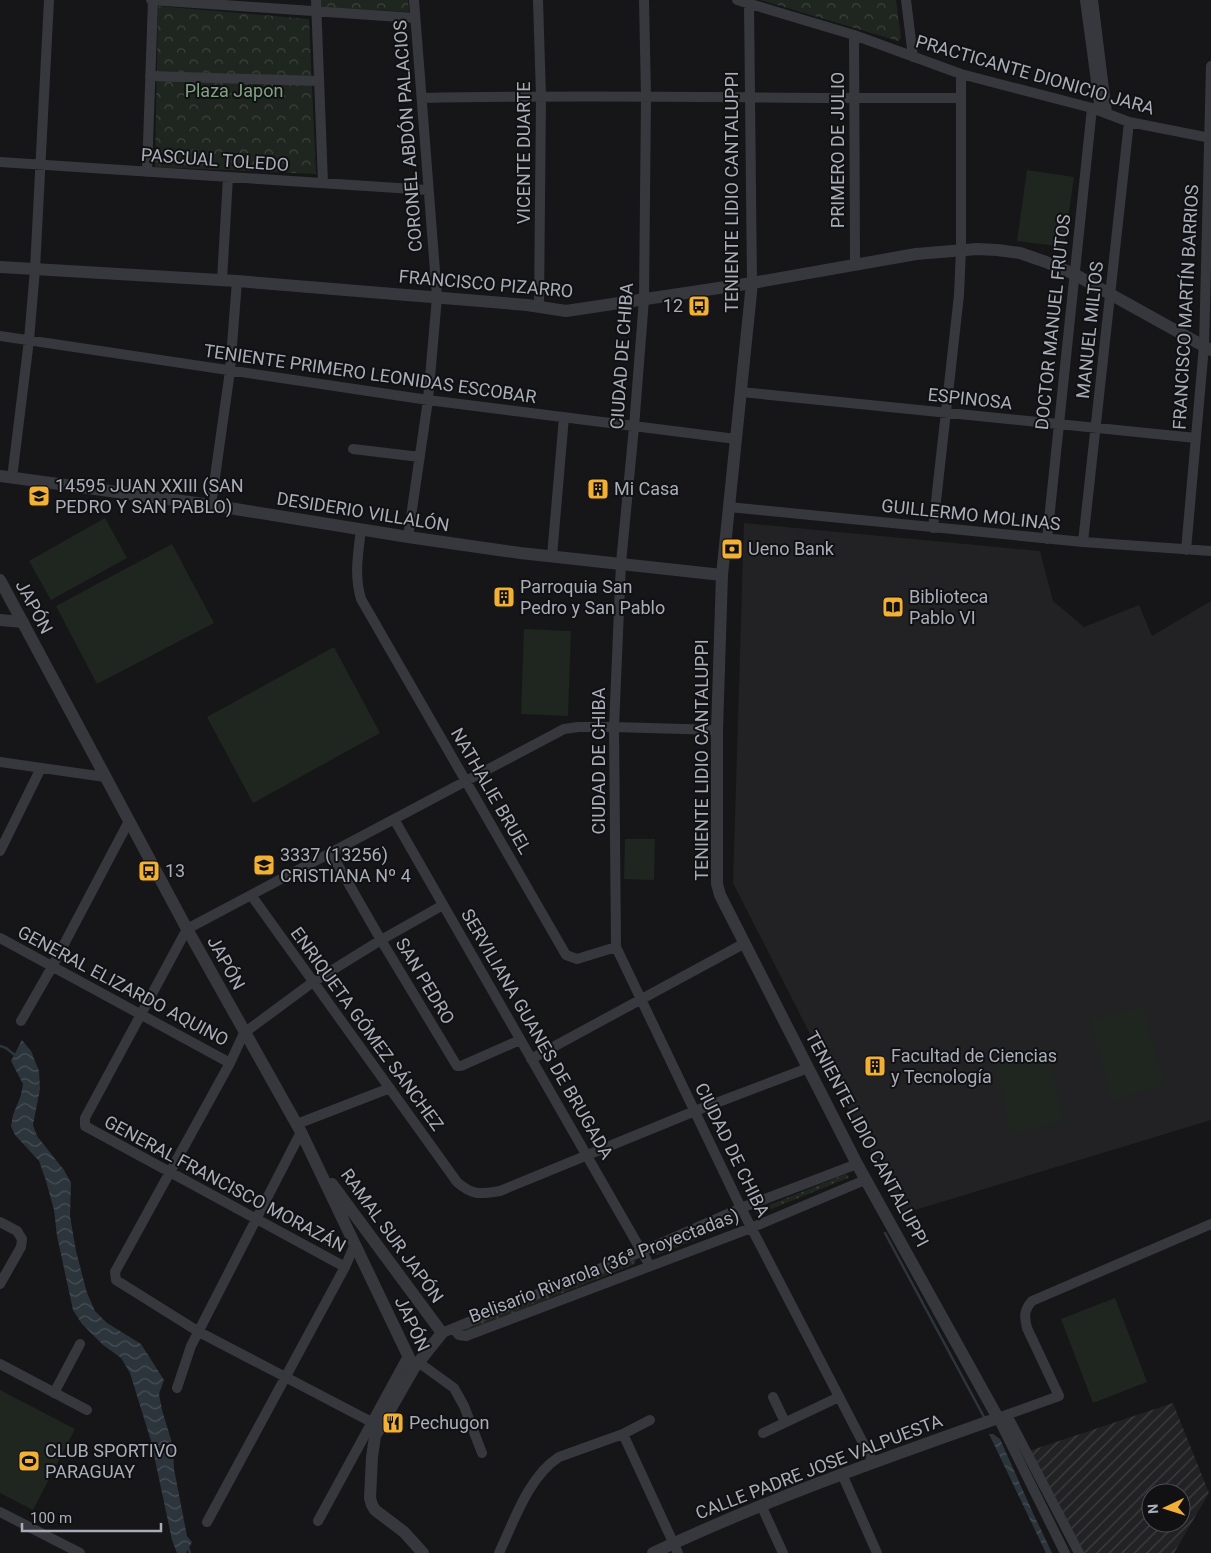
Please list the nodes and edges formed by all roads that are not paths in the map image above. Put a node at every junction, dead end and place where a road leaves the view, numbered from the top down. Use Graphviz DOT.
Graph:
graph roads {
  1 [pos="49,0"];
  2 [pos="152,0"];
  3 [pos="316,0"];
  4 [pos="414,0"];
  5 [pos="538,0"];
  6 [pos="644,0"];
  7 [pos="737,0"];
  8 [pos="906,0"];
  9 [pos="1085,0"];
  10 [pos="1093,0"];
  11 [pos="749,3"];
  12 [pos="316,12"];
  13 [pos="415,18"];
  14 [pos="854,35"];
  15 [pos="913,57"];
  16 [pos="1211,66"];
  17 [pos="961,74"];
  18 [pos="150,76"];
  19 [pos="319,81"];
  20 [pos="541,96"];
  21 [pos="646,96"];
  22 [pos="750,97"];
  23 [pos="422,98"];
  24 [pos="961,98"];
  25 [pos="855,99"];
  26 [pos="1100,111"];
  27 [pos="1129,122"];
  28 [pos="1210,138"];
  29 [pos="0,162"];
  30 [pos="40,164"];
  31 [pos="147,172"];
  32 [pos="228,177"];
  33 [pos="323,183"];
  34 [pos="428,190"];
  35 [pos="961,250"];
  36 [pos="855,264"];
  37 [pos="0,267"];
  38 [pos="34,269"];
  39 [pos="1074,274"];
  40 [pos="222,280"];
  41 [pos="238,281"];
  42 [pos="752,283"];
  43 [pos="1110,295"];
  44 [pos="437,298"];
  45 [pos="644,300"];
  46 [pos="539,306"];
  47 [pos="0,336"];
  48 [pos="29,340"];
  49 [pos="1207,348"];
  50 [pos="230,371"];
  51 [pos="741,392"];
  52 [pos="428,400"];
  53 [pos="945,413"];
  54 [pos="564,417"];
  55 [pos="1059,424"];
  56 [pos="634,427"];
  57 [pos="1096,427"];
  58 [pos="1196,438"];
  59 [pos="736,439"];
  60 [pos="353,449"];
  61 [pos="420,457"];
  62 [pos="6,477"];
  63 [pos="211,505"];
  64 [pos="728,507"];
  65 [pos="933,528"];
  66 [pos="361,530"];
  67 [pos="408,537"];
  68 [pos="1047,539"];
  69 [pos="1083,542"];
  70 [pos="1186,550"];
  71 [pos="1211,551"];
  72 [pos="552,556"];
  73 [pos="622,563"];
  74 [pos="722,575"];
  75 [pos="0,580"];
  76 [pos="0,620"];
  77 [pos="23,622"];
  78 [pos="614,727"];
  79 [pos="717,730"];
  80 [pos="0,762"];
  81 [pos="41,768"];
  82 [pos="105,777"];
  83 [pos="466,781"];
  84 [pos="394,819"];
  85 [pos="129,821"];
  86 [pos="0,851"];
  87 [pos="331,853"];
  88 [pos="251,895"];
  89 [pos="443,905"];
  90 [pos="187,929"];
  91 [pos="0,938"];
  92 [pos="381,940"];
  93 [pos="745,943"];
  94 [pos="616,947"];
  95 [pos="52,967"];
  96 [pos="313,982"];
  97 [pos="640,999"];
  98 [pos="141,1015"];
  99 [pos="21,1022"];
  100 [pos="244,1033"];
  101 [pos="520,1040"];
  102 [pos="531,1058"];
  103 [pos="230,1062"];
  104 [pos="808,1068"];
  105 [pos="390,1088"];
  106 [pos="694,1111"];
  107 [pos="299,1128"];
  108 [pos="587,1155"];
  109 [pos="314,1159"];
  110 [pos="857,1164"];
  111 [pos="170,1173"];
  112 [pos="866,1180"];
  113 [pos="741,1208"];
  114 [pos="256,1220"];
  115 [pos="0,1222"];
  116 [pos="1211,1224"];
  117 [pos="751,1228"];
  118 [pos="355,1244"];
  119 [pos="643,1251"];
  120 [pos="650,1266"];
  121 [pos="345,1267"];
  122 [pos="0,1284"];
  123 [pos="448,1331"];
  124 [pos="198,1332"];
  125 [pos="80,1344"];
  126 [pos="413,1362"];
  127 [pos="0,1364"];
  128 [pos="286,1376"];
  129 [pos="176,1388"];
  130 [pos="54,1393"];
  131 [pos="773,1397"];
  132 [pos="839,1397"];
  133 [pos="88,1410"];
  134 [pos="1002,1416"];
  135 [pos="650,1420"];
  136 [pos="786,1422"];
  137 [pos="376,1429"];
  138 [pos="763,1433"];
  139 [pos="623,1434"];
  140 [pos="482,1453"];
  141 [pos="873,1462"];
  142 [pos="842,1474"];
  143 [pos="761,1505"];
  144 [pos="0,1512"];
  145 [pos="318,1521"];
  146 [pos="207,1522"];
  147 [pos="676,1548"];
  148 [pos="80,1553"];
  149 [pos="423,1553"];
  150 [pos="499,1553"];
  151 [pos="653,1553"];
  152 [pos="783,1553"];
  153 [pos="877,1553"];
  154 [pos="1065,1553"];
  155 [pos="1079,1553"];
  1 -- 30 [label="street"];
  2 -- 12 [label="street"];
  2 -- 18 [label="street"];
  3 -- 12 [label="street"];
  4 -- 13 [label="street, CORONEL ABDÓN PALACIOS"];
  5 -- 20 [label="street, VICENTE DUARTE"];
  6 -- 21 [label="street, CIUDAD DE CHIBA"];
  7 -- 11 [label="street, PRACTICANTE DIONICIO JARA"];
  8 -- 15 [label="street"];
  9 -- 26 [label="street"];
  10 -- 26 [label="street"];
  11 -- 14 [label="street, PRACTICANTE DIONICIO JARA"];
  11 -- 22 [label="street, TENIENTE LIDIO CANTALUPPI"];
  12 -- 13 [label="street"];
  12 -- 19 [label="street"];
  13 -- 23 [label="street, CORONEL ABDÓN PALACIOS"];
  14 -- 15 [label="street, PRACTICANTE DIONICIO JARA"];
  14 -- 25 [label="street, PRIMERO DE JULIO"];
  15 -- 17 [label="street, PRACTICANTE DIONICIO JARA"];
  16 -- 28 [label="street, FRANCISCO MARTÍN BARRIOS"];
  17 -- 24 [label="street"];
  17 -- 26 [label="street, PRACTICANTE DIONICIO JARA"];
  18 -- 19 [label="street"];
  18 -- 31 [label="street"];
  19 -- 33 [label="street"];
  20 -- 21 [label="street"];
  20 -- 23 [label="street"];
  20 -- 46 [label="street, VICENTE DUARTE"];
  21 -- 22 [label="street"];
  21 -- 45 [label="street, CIUDAD DE CHIBA"];
  22 -- 25 [label="street"];
  22 -- 42 [label="street, TENIENTE LIDIO CANTALUPPI"];
  23 -- 34 [label="street, CORONEL ABDÓN PALACIOS"];
  24 -- 25 [label="street"];
  24 -- 35 [label="street"];
  25 -- 36 [label="street, PRIMERO DE JULIO"];
  26 -- 27 [label="street, PRACTICANTE DIONICIO JARA"];
  26 -- 39 [label="street, DOCTOR MANUEL FRUTOS"];
  27 -- 28 [label="street, PRACTICANTE DIONICIO JARA"];
  27 -- 43 [label="street, MANUEL MILTOS"];
  28 -- 49 [label="street, FRANCISCO MARTÍN BARRIOS"];
  29 -- 30 [label="street, PASCUAL TOLEDO"];
  30 -- 31 [label="street, PASCUAL TOLEDO"];
  30 -- 38 [label="street"];
  31 -- 32 [label="street, PASCUAL TOLEDO"];
  32 -- 33 [label="street, PASCUAL TOLEDO"];
  32 -- 40 [label="street"];
  33 -- 34 [label="street, PASCUAL TOLEDO"];
  34 -- 44 [label="street, CORONEL ABDÓN PALACIOS"];
  35 -- 36 [label="street, FRANCISCO PIZARRO"];
  35 -- 39 [label="street, FRANCISCO PIZARRO"];
  35 -- 53 [label="street"];
  36 -- 42 [label="street, FRANCISCO PIZARRO"];
  37 -- 38 [label="street, FRANCISCO PIZARRO"];
  38 -- 40 [label="street, FRANCISCO PIZARRO"];
  38 -- 48 [label="street"];
  39 -- 43 [label="street, FRANCISCO PIZARRO"];
  39 -- 55 [label="street, DOCTOR MANUEL FRUTOS"];
  40 -- 41 [label="street, FRANCISCO PIZARRO"];
  41 -- 44 [label="street, FRANCISCO PIZARRO"];
  41 -- 50 [label="street"];
  42 -- 45 [label="street, FRANCISCO PIZARRO"];
  42 -- 51 [label="street, TENIENTE LIDIO CANTALUPPI"];
  43 -- 49 [label="street, FRANCISCO PIZARRO"];
  43 -- 57 [label="street, MANUEL MILTOS"];
  44 -- 46 [label="street, FRANCISCO PIZARRO"];
  44 -- 52 [label="street, CORONEL ABDÓN PALACIOS"];
  45 -- 46 [label="street, FRANCISCO PIZARRO"];
  45 -- 56 [label="street, CIUDAD DE CHIBA"];
  47 -- 48 [label="street, TENIENTE PRIMERO LEONIDAS ESCOBAR"];
  48 -- 50 [label="street, TENIENTE PRIMERO LEONIDAS ESCOBAR"];
  48 -- 62 [label="street"];
  49 -- 58 [label="street, FRANCISCO MARTÍN BARRIOS"];
  50 -- 52 [label="street, TENIENTE PRIMERO LEONIDAS ESCOBAR"];
  50 -- 63 [label="street"];
  51 -- 53 [label="street, ESPINOSA"];
  51 -- 59 [label="street, TENIENTE LIDIO CANTALUPPI"];
  52 -- 54 [label="street, TENIENTE PRIMERO LEONIDAS ESCOBAR"];
  52 -- 61 [label="street, CORONEL ABDÓN PALACIOS"];
  53 -- 55 [label="street, ESPINOSA"];
  53 -- 65 [label="street"];
  54 -- 56 [label="street, TENIENTE PRIMERO LEONIDAS ESCOBAR"];
  54 -- 72 [label="street"];
  55 -- 57 [label="street, ESPINOSA"];
  55 -- 68 [label="street, DOCTOR MANUEL FRUTOS"];
  56 -- 59 [label="street, TENIENTE PRIMERO LEONIDAS ESCOBAR"];
  56 -- 73 [label="street, CIUDAD DE CHIBA"];
  57 -- 58 [label="street, ESPINOSA"];
  57 -- 69 [label="street, MANUEL MILTOS"];
  58 -- 70 [label="street, FRANCISCO MARTÍN BARRIOS"];
  59 -- 64 [label="street, TENIENTE LIDIO CANTALUPPI"];
  60 -- 61 [label="street"];
  61 -- 67 [label="street, CORONEL ABDÓN PALACIOS"];
  62 -- 63 [label="street, DESIDERIO VILLALÓN"];
  63 -- 66 [label="street, DESIDERIO VILLALÓN"];
  64 -- 65 [label="street, GUILLERMO MOLINAS"];
  64 -- 74 [label="street, TENIENTE LIDIO CANTALUPPI"];
  65 -- 68 [label="street, GUILLERMO MOLINAS"];
  66 -- 67 [label="street, DESIDERIO VILLALÓN"];
  66 -- 83 [label="street, NATHALIE BRUEL"];
  67 -- 72 [label="street, DESIDERIO VILLALÓN"];
  68 -- 69 [label="street, GUILLERMO MOLINAS"];
  69 -- 70 [label="street, GUILLERMO MOLINAS"];
  70 -- 71 [label="street, GUILLERMO MOLINAS"];
  72 -- 73 [label="street, DESIDERIO VILLALÓN"];
  73 -- 74 [label="street, DESIDERIO VILLALÓN"];
  73 -- 78 [label="street, CIUDAD DE CHIBA"];
  74 -- 79 [label="street, TENIENTE LIDIO CANTALUPPI"];
  75 -- 77 [label="street, JAPÓN"];
  76 -- 77 [label="street"];
  77 -- 82 [label="street, JAPÓN"];
  78 -- 79 [label="street"];
  78 -- 83 [label="street"];
  78 -- 94 [label="street, CIUDAD DE CHIBA"];
  79 -- 93 [label="street, TENIENTE LIDIO CANTALUPPI"];
  80 -- 81 [label="street"];
  81 -- 82 [label="street"];
  81 -- 86 [label="street"];
  82 -- 85 [label="street, JAPÓN"];
  83 -- 84 [label="street"];
  83 -- 94 [label="street, NATHALIE BRUEL"];
  84 -- 87 [label="street"];
  84 -- 89 [label="street, SERVILIANA GUANES DE BRUGADA"];
  85 -- 90 [label="street, JAPÓN"];
  85 -- 95 [label="street"];
  87 -- 88 [label="street"];
  87 -- 92 [label="street, SAN PEDRO"];
  88 -- 90 [label="street"];
  88 -- 96 [label="street, ENRIQUETA GÓMEZ SÁNCHEZ"];
  89 -- 92 [label="street"];
  89 -- 101 [label="street, SERVILIANA GUANES DE BRUGADA"];
  90 -- 98 [label="street"];
  90 -- 100 [label="street, JAPÓN"];
  91 -- 95 [label="street, GENERAL ELIZARDO AQUINO"];
  92 -- 96 [label="street"];
  92 -- 101 [label="street, SAN PEDRO"];
  93 -- 97 [label="street"];
  93 -- 104 [label="street, TENIENTE LIDIO CANTALUPPI"];
  94 -- 97 [label="street, CIUDAD DE CHIBA"];
  95 -- 98 [label="street, GENERAL ELIZARDO AQUINO"];
  95 -- 99 [label="street"];
  96 -- 100 [label="street"];
  96 -- 105 [label="street, ENRIQUETA GÓMEZ SÁNCHEZ"];
  97 -- 102 [label="street"];
  97 -- 106 [label="street, CIUDAD DE CHIBA"];
  98 -- 103 [label="street, GENERAL ELIZARDO AQUINO"];
  98 -- 111 [label="street, GENERAL FRANCISCO MORAZÁN"];
  100 -- 103 [label="street"];
  100 -- 107 [label="street, JAPÓN"];
  101 -- 102 [label="street, SERVILIANA GUANES DE BRUGADA"];
  102 -- 108 [label="street, SERVILIANA GUANES DE BRUGADA"];
  103 -- 111 [label="street"];
  104 -- 106 [label="street"];
  104 -- 110 [label="street, TENIENTE LIDIO CANTALUPPI"];
  105 -- 107 [label="street"];
  105 -- 108 [label="street, ENRIQUETA GÓMEZ SÁNCHEZ"];
  106 -- 108 [label="street"];
  106 -- 113 [label="street, CIUDAD DE CHIBA"];
  107 -- 109 [label="street, JAPÓN"];
  107 -- 114 [label="street"];
  108 -- 119 [label="street, SERVILIANA GUANES DE BRUGADA"];
  109 -- 118 [label="street, JAPÓN"];
  109 -- 123 [label="street, RAMAL SUR JAPÓN"];
  110 -- 112 [label="street, TENIENTE LIDIO CANTALUPPI"];
  110 -- 113 [label="street, Belisario Rivarola (36ª Proyectadas)"];
  111 -- 114 [label="street, GENERAL FRANCISCO MORAZÁN"];
  111 -- 124 [label="street"];
  112 -- 117 [label="street, Belisario Rivarola (36ª Proyectadas)"];
  112 -- 134 [label="street, TENIENTE LIDIO CANTALUPPI"];
  113 -- 117 [label="street, CIUDAD DE CHIBA"];
  113 -- 119 [label="street, Belisario Rivarola (36ª Proyectadas)"];
  114 -- 121 [label="street, GENERAL FRANCISCO MORAZÁN"];
  114 -- 124 [label="street"];
  115 -- 122 [label="street"];
  116 -- 134 [label="street"];
  117 -- 120 [label="street, Belisario Rivarola (36ª Proyectadas)"];
  117 -- 132 [label="street, CIUDAD DE CHIBA"];
  118 -- 121 [label="street"];
  118 -- 126 [label="street, JAPÓN"];
  119 -- 120 [label="street, SERVILIANA GUANES DE BRUGADA"];
  119 -- 123 [label="street, Belisario Rivarola (36ª Proyectadas)"];
  120 -- 123 [label="street, Belisario Rivarola (36ª Proyectadas)"];
  121 -- 128 [label="street"];
  123 -- 126 [label="street"];
  124 -- 128 [label="street"];
  124 -- 129 [label="street"];
  125 -- 130 [label="street"];
  126 -- 137 [label="street"];
  126 -- 140 [label="street, JAPÓN"];
  127 -- 130 [label="street"];
  128 -- 137 [label="street"];
  128 -- 146 [label="street"];
  130 -- 133 [label="street"];
  131 -- 136 [label="street"];
  132 -- 136 [label="street"];
  132 -- 141 [label="street, CIUDAD DE CHIBA"];
  134 -- 141 [label="street, CALLE PADRE JOSE VALPUESTA"];
  134 -- 154 [label="street, TENIENTE LIDIO CANTALUPPI"];
  134 -- 155 [label="street"];
  135 -- 139 [label="street"];
  136 -- 138 [label="street"];
  137 -- 145 [label="street"];
  137 -- 149 [label="street"];
  139 -- 147 [label="street"];
  139 -- 150 [label="street"];
  141 -- 142 [label="street, CALLE PADRE JOSE VALPUESTA"];
  142 -- 143 [label="street, CALLE PADRE JOSE VALPUESTA"];
  142 -- 153 [label="street"];
  143 -- 147 [label="street, CALLE PADRE JOSE VALPUESTA"];
  143 -- 152 [label="street"];
  144 -- 148 [label="street"];
  147 -- 151 [label="street, CALLE PADRE JOSE VALPUESTA"];
}
